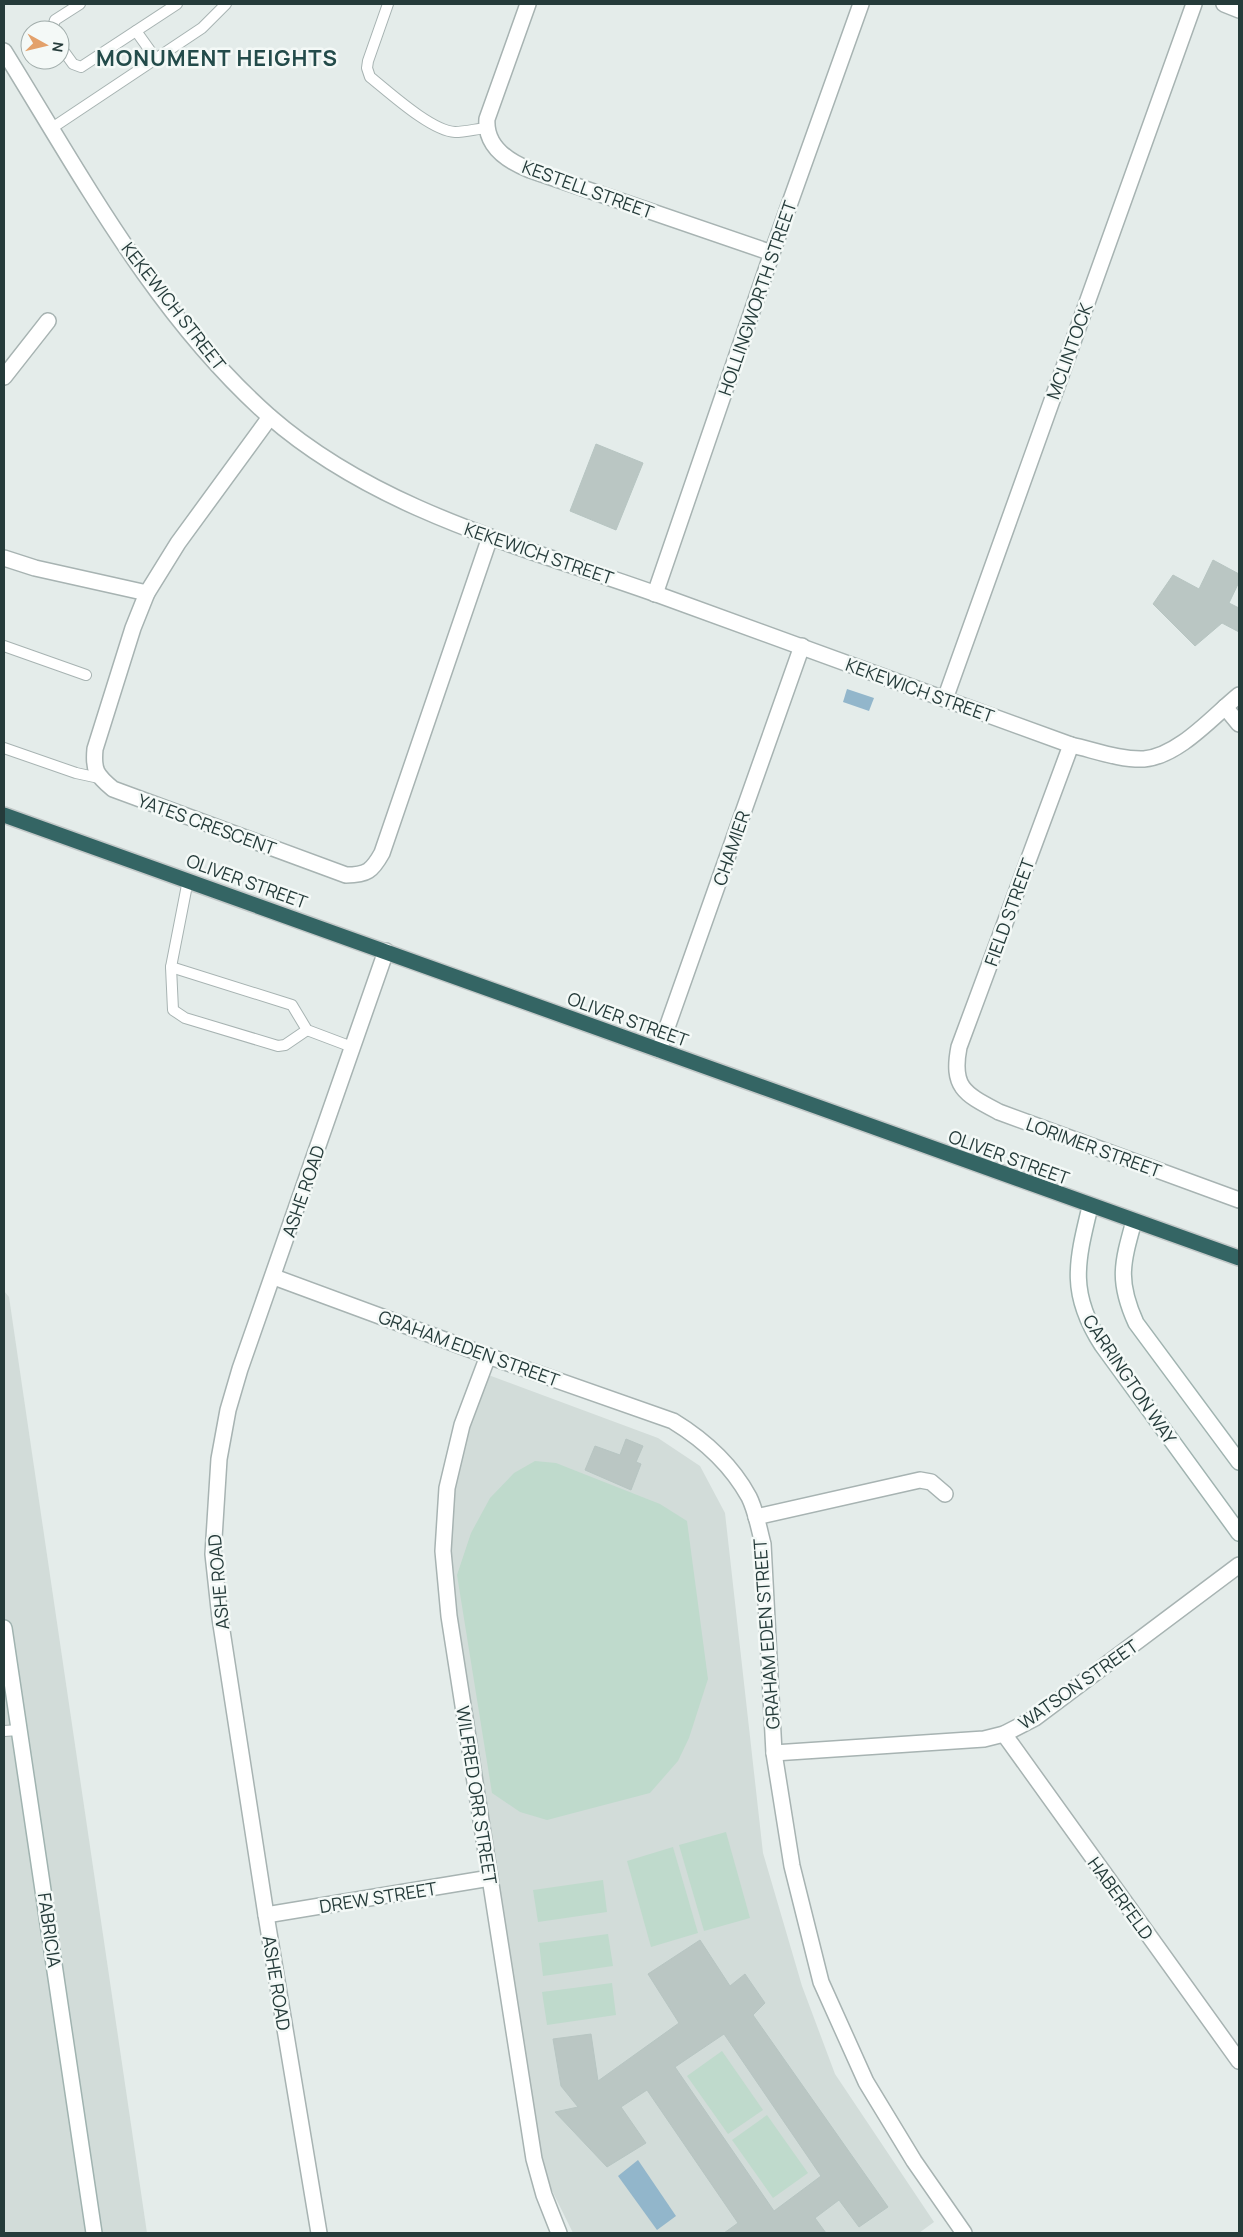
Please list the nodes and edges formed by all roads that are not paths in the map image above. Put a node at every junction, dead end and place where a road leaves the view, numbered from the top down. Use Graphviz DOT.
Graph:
graph roads {
  1 [pos="80,4"];
  2 [pos="177,4"];
  3 [pos="226,4"];
  4 [pos="388,4"];
  5 [pos="528,4"];
  6 [pos="861,4"];
  7 [pos="1194,4"];
  8 [pos="1224,4"];
  9 [pos="1239,10"];
  10 [pos="55,20"];
  11 [pos="136,31"];
  12 [pos="4,51"];
  13 [pos="156,60"];
  14 [pos="70,61"];
  15 [pos="52,128"];
  16 [pos="486,128"];
  17 [pos="772,253"];
  18 [pos="48,322"];
  19 [pos="4,377"];
  20 [pos="270,417"];
  21 [pos="490,537"];
  22 [pos="4,558"];
  23 [pos="147,594"];
  24 [pos="656,594"];
  25 [pos="4,646"];
  26 [pos="802,646"];
  27 [pos="86,675"];
  28 [pos="1239,695"];
  29 [pos="945,699"];
  30 [pos="1225,707"];
  31 [pos="1239,724"];
  32 [pos="1072,745"];
  33 [pos="4,748"];
  34 [pos="99,778"];
  35 [pos="4,815"];
  36 [pos="188,880"];
  37 [pos="386,951"];
  38 [pos="171,967"];
  39 [pos="307,1030"];
  40 [pos="352,1047"];
  41 [pos="659,1050"];
  42 [pos="958,1080"];
  43 [pos="1239,1200"];
  44 [pos="1090,1207"];
  45 [pos="1134,1221"];
  46 [pos="1239,1258"];
  47 [pos="274,1276"];
  48 [pos="488,1356"];
  49 [pos="1239,1462"];
  50 [pos="945,1494"];
  51 [pos="756,1517"];
  52 [pos="1239,1533"];
  53 [pos="1239,1565"];
  54 [pos="4,1628"];
  55 [pos="19,1730"];
  56 [pos="4,1731"];
  57 [pos="1004,1734"];
  58 [pos="774,1753"];
  59 [pos="490,1878"];
  60 [pos="266,1915"];
  61 [pos="1239,2061"];
  62 [pos="94,2233"];
  63 [pos="318,2233"];
  64 [pos="559,2233"];
  65 [pos="964,2233"];
  1 -- 10 [label="lane"];
  2 -- 11 [label="lane"];
  3 -- 13 [label="lane"];
  4 -- 16 [label="lane"];
  5 -- 16 [label="street"];
  6 -- 17 [label="street, HOLLINGWORTH STREET"];
  7 -- 29 [label="street, MCLINTOCK"];
  8 -- 9 [label="street"];
  11 -- 13 [label="lane"];
  11 -- 14 [label="lane"];
  12 -- 15 [label="street, KEKEWICH STREET"];
  13 -- 15 [label="lane"];
  15 -- 20 [label="street, KEKEWICH STREET"];
  16 -- 17 [label="street, KESTELL STREET"];
  17 -- 24 [label="street, HOLLINGWORTH STREET"];
  18 -- 19 [label="street"];
  20 -- 21 [label="street, KEKEWICH STREET"];
  20 -- 23 [label="street"];
  21 -- 24 [label="street, KEKEWICH STREET"];
  21 -- 34 [label="street, YATES CRESCENT"];
  22 -- 23 [label="street"];
  23 -- 34 [label="street"];
  24 -- 26 [label="street, KEKEWICH STREET"];
  25 -- 27 [label="lane"];
  26 -- 29 [label="street, KEKEWICH STREET"];
  26 -- 41 [label="street, CHAMIER"];
  28 -- 30 [label="street, KEKEWICH STREET"];
  29 -- 32 [label="street, KEKEWICH STREET"];
  30 -- 31 [label="street"];
  30 -- 32 [label="street, KEKEWICH STREET"];
  32 -- 42 [label="street, FIELD STREET"];
  33 -- 34 [label="lane"];
  35 -- 36 [label="highway, OLIVER STREET"];
  36 -- 37 [label="highway, OLIVER STREET"];
  36 -- 38 [label="lane"];
  37 -- 40 [label="street, ASHE ROAD"];
  37 -- 41 [label="highway, OLIVER STREET"];
  38 -- 39 [label="lane"];
  38 -- 39 [label="lane"];
  39 -- 40 [label="lane"];
  40 -- 47 [label="street, ASHE ROAD"];
  41 -- 44 [label="highway, OLIVER STREET"];
  42 -- 43 [label="street, LORIMER STREET"];
  44 -- 45 [label="highway, OLIVER STREET"];
  44 -- 52 [label="street, CARRINGTON WAY"];
  45 -- 46 [label="highway, OLIVER STREET"];
  45 -- 49 [label="street, CARRINGTON WAY"];
  47 -- 48 [label="street, GRAHAM EDEN STREET"];
  47 -- 60 [label="street, ASHE ROAD"];
  48 -- 51 [label="street, GRAHAM EDEN STREET"];
  48 -- 59 [label="street, WILFRED ORR STREET"];
  50 -- 51 [label="street"];
  51 -- 58 [label="street, GRAHAM EDEN STREET"];
  53 -- 57 [label="street, WATSON STREET"];
  54 -- 55 [label="street, FABRICIA"];
  55 -- 56 [label="lane"];
  55 -- 62 [label="street, FABRICIA"];
  57 -- 58 [label="street, WATSON STREET"];
  57 -- 61 [label="street, HABERFELD"];
  58 -- 65 [label="street, GRAHAM EDEN STREET"];
  59 -- 60 [label="street, DREW STREET"];
  59 -- 64 [label="street, WILFRED ORR STREET"];
  60 -- 63 [label="street, ASHE ROAD"];
}
